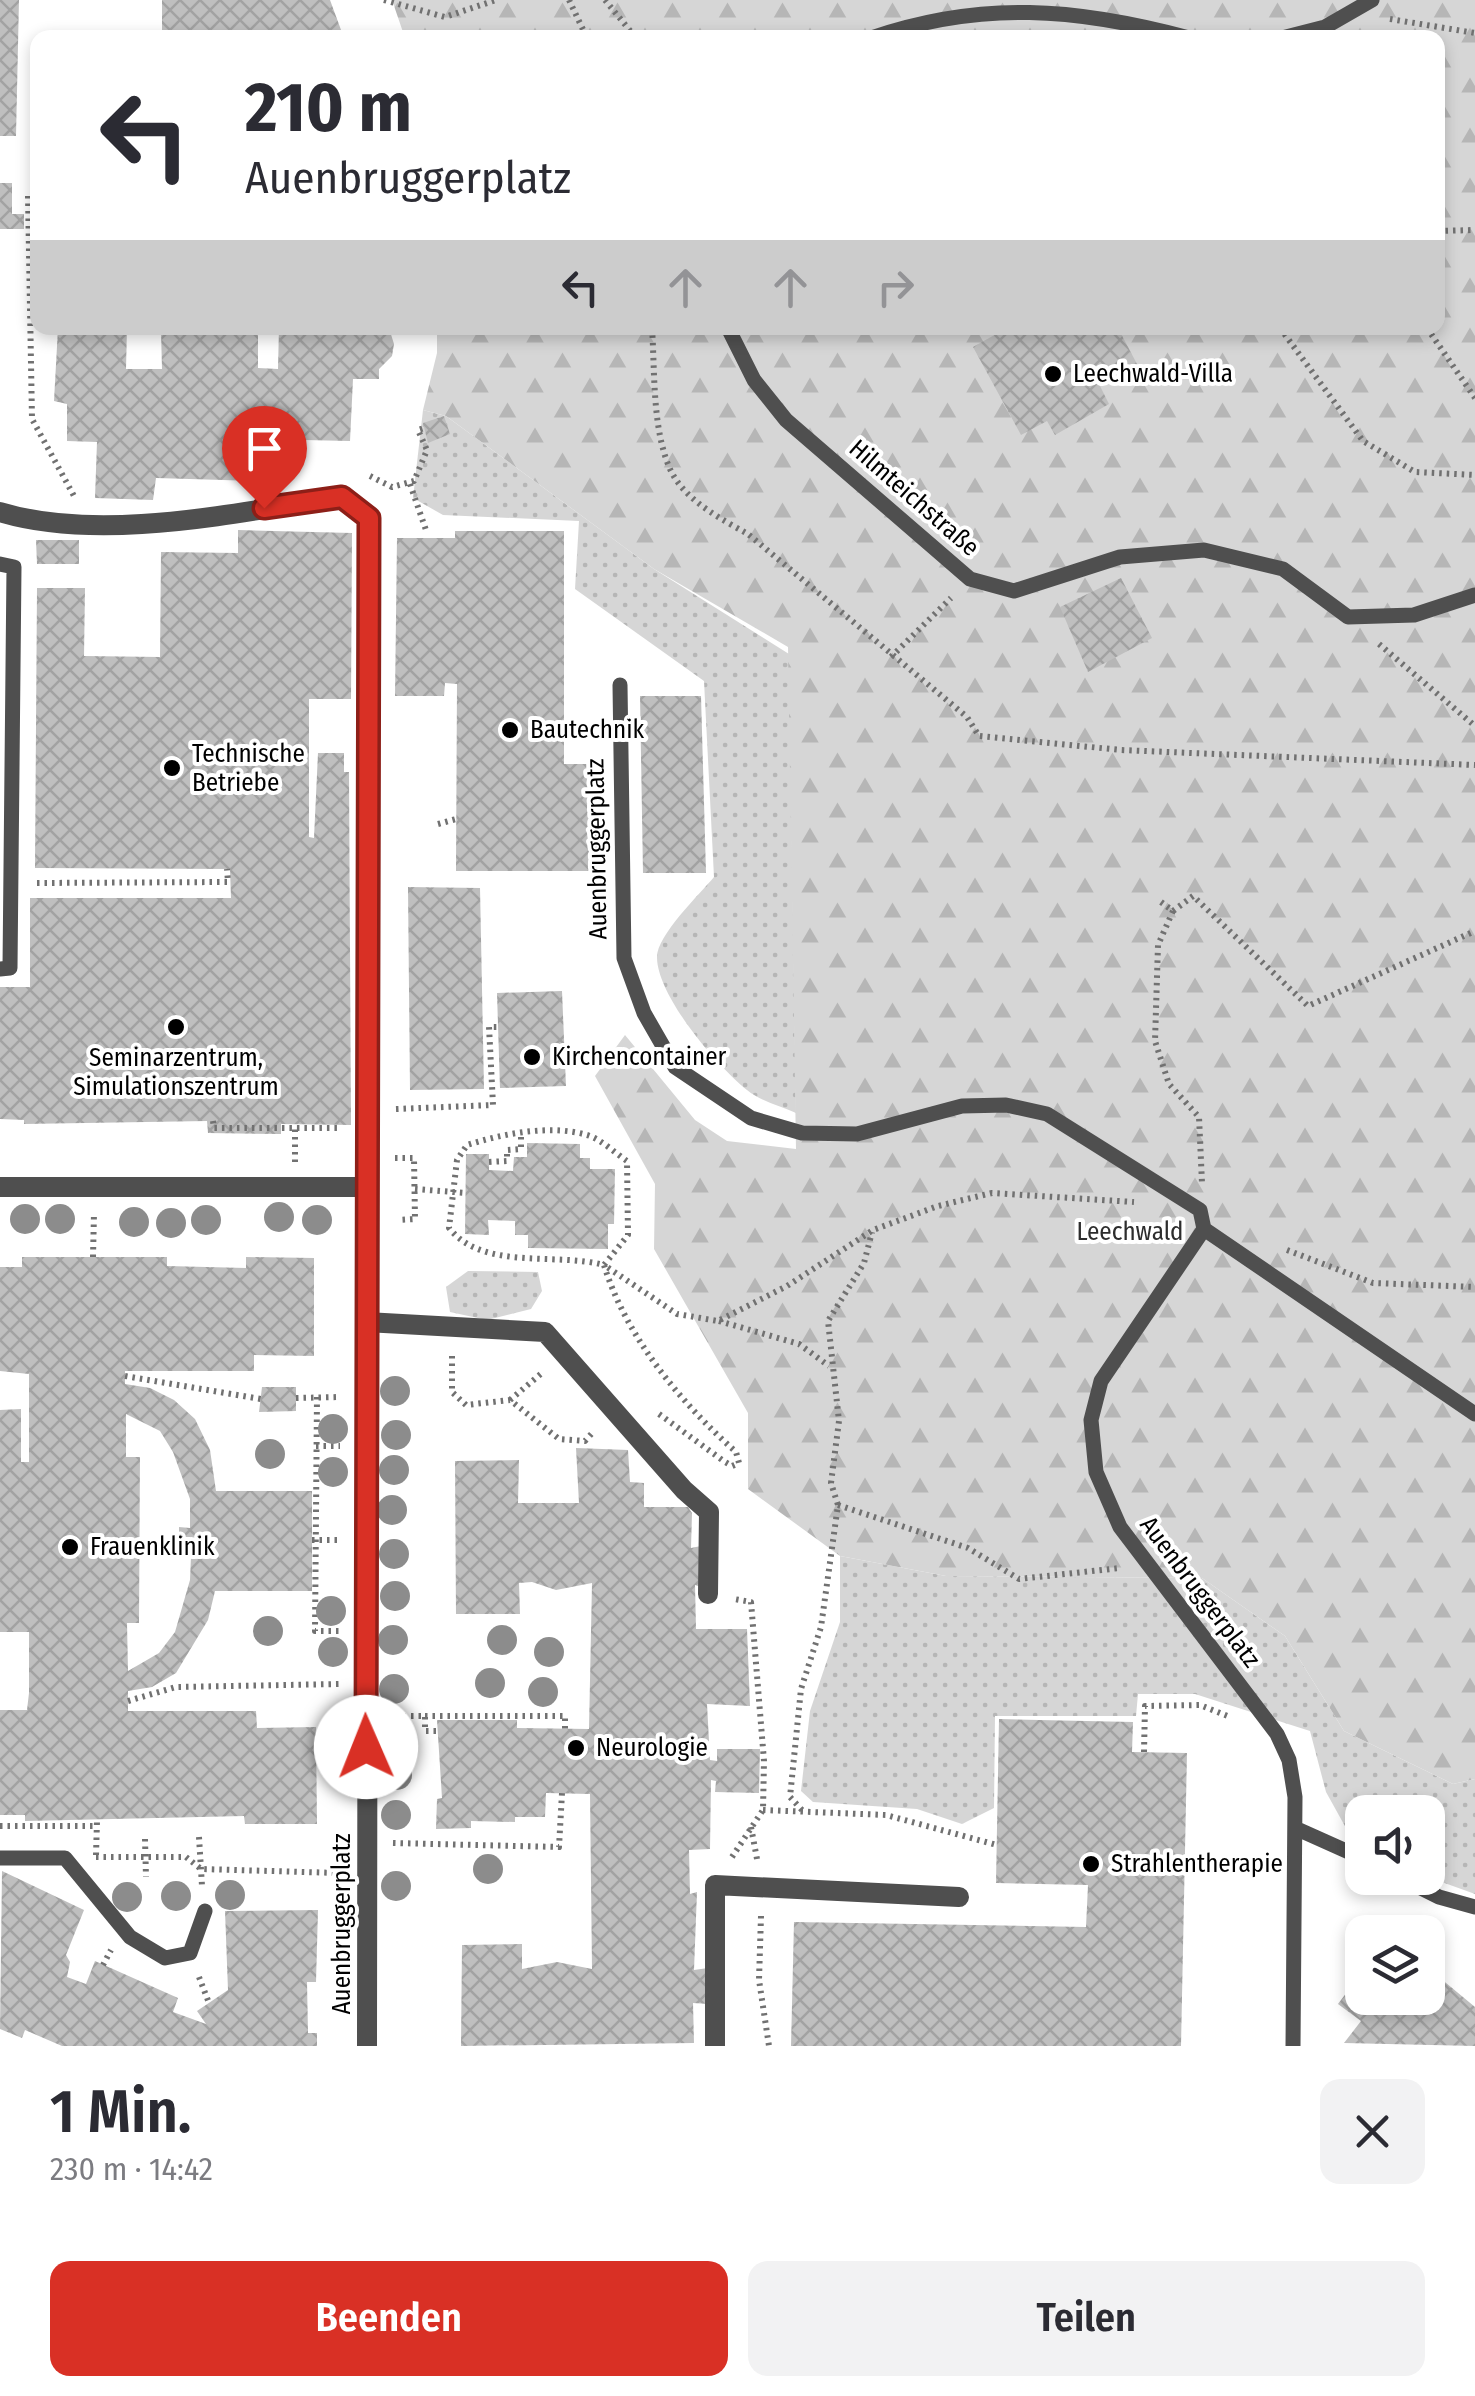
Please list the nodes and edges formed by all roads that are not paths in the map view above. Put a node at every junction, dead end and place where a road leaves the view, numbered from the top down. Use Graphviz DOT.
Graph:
graph roads {
  1 [pos="1370,3"];
  2 [pos="893,30"];
  3 [pos="1153,30"];
  4 [pos="1313,30"];
  5 [pos="732,335"];
  6 [pos="0,512"];
  7 [pos="0,564"];
  8 [pos="1475,595"];
  9 [pos="620,685"];
  10 [pos="0,969"];
  11 [pos="366,1186"];
  12 [pos="0,1187"];
  13 [pos="1204,1229"];
  14 [pos="366,1322"];
  15 [pos="1475,1414"];
  16 [pos="708,1594"];
  17 [pos="1295,1828"];
  18 [pos="1345,1850"];
  19 [pos="0,1858"];
  20 [pos="1433,1895"];
  21 [pos="959,1898"];
  22 [pos="1475,1908"];
  23 [pos="205,1910"];
  24 [pos="367,2046"];
  25 [pos="714,2046"];
  26 [pos="1292,2046"];
  1 -- 4 [label="lane"];
  2 -- 3 [label="lane"];
  5 -- 8 [label="lane, Hilmteichstraße"];
  6 -- 11 [label="street, Auenbruggerplatz"];
  7 -- 10 [label="lane"];
  9 -- 13 [label="lane, Auenbruggerplatz"];
  11 -- 12 [label="street"];
  11 -- 14 [label="street, Auenbruggerplatz"];
  13 -- 15 [label="lane"];
  13 -- 17 [label="lane, Auenbruggerplatz"];
  14 -- 16 [label="street"];
  14 -- 24 [label="street, Auenbruggerplatz"];
  17 -- 18 [label="lane"];
  17 -- 26 [label="lane, Auenbruggerplatz"];
  19 -- 23 [label="lane"];
  20 -- 22 [label="lane"];
  21 -- 25 [label="street"];
}
